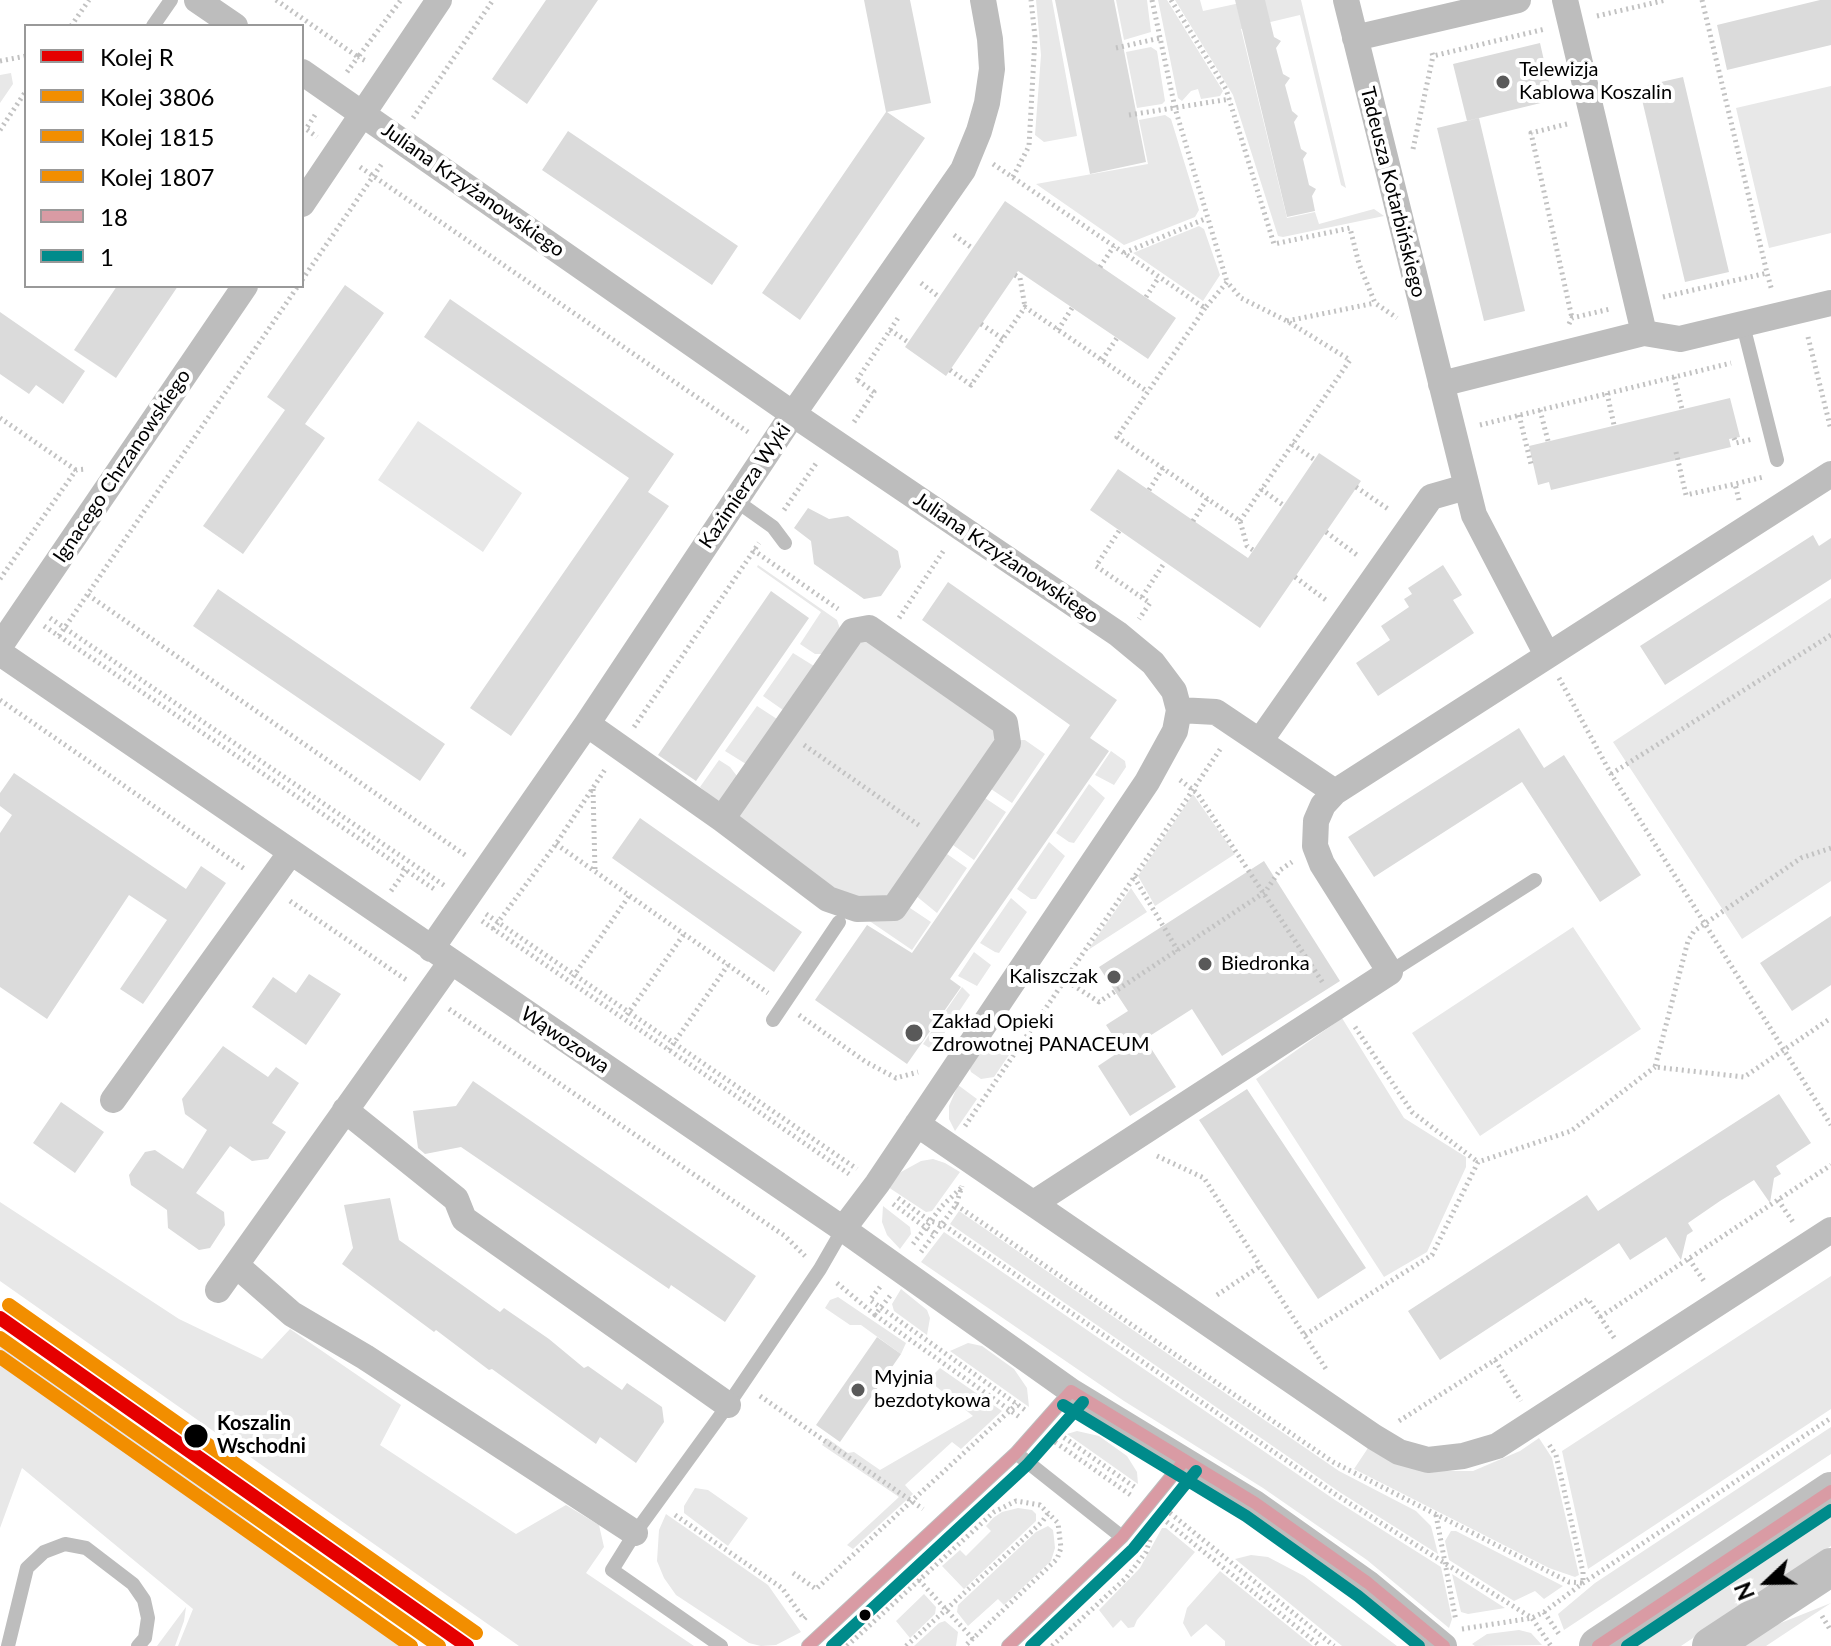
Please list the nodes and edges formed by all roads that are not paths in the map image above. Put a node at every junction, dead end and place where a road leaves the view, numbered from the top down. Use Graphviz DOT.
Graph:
graph roads {
  1 [pos="171,0"];
  2 [pos="197,0"];
  3 [pos="439,0"];
  4 [pos="983,0"];
  5 [pos="1346,0"];
  6 [pos="1518,0"];
  7 [pos="1565,0"];
  8 [pos="154,24"];
  9 [pos="232,24"];
  10 [pos="1355,38"];
  11 [pos="304,73"];
  12 [pos="364,113"];
  13 [pos="304,200"];
  14 [pos="244,288"];
  15 [pos="1831,303"];
  16 [pos="1743,325"];
  17 [pos="1644,333"];
  18 [pos="1441,384"];
  19 [pos="793,414"];
  20 [pos="1777,460"];
  21 [pos="1831,474"];
  22 [pos="1466,487"];
  23 [pos="735,500"];
  24 [pos="785,543"];
  25 [pos="0,646"];
  26 [pos="0,653"];
  27 [pos="1547,655"];
  28 [pos="1179,710"];
  29 [pos="587,724"];
  30 [pos="1260,741"];
  31 [pos="1335,792"];
  32 [pos="722,819"];
  33 [pos="291,852"];
  34 [pos="1535,880"];
  35 [pos="839,922"];
  36 [pos="441,956"];
  37 [pos="1390,972"];
  38 [pos="773,1020"];
  39 [pos="113,1100"];
  40 [pos="345,1110"];
  41 [pos="917,1124"];
  42 [pos="1034,1203"];
  43 [pos="843,1229"];
  44 [pos="1831,1230"];
  45 [pos="236,1265"];
  46 [pos="218,1290"];
  47 [pos="1071,1391"];
  48 [pos="739,1405"];
  49 [pos="1016,1453"];
  50 [pos="1184,1461"];
  51 [pos="686,1462"];
  52 [pos="701,1472"];
  53 [pos="1831,1491"];
  54 [pos="635,1533"];
  55 [pos="1122,1537"];
  56 [pos="1831,1567"];
  57 [pos="1452,1636"];
  58 [pos="9,1646"];
  59 [pos="138,1646"];
  60 [pos="721,1646"];
  61 [pos="808,1646"];
  62 [pos="1008,1646"];
  63 [pos="1598,1646"];
  64 [pos="1711,1646"];
  1 -- 8 [label="lane"];
  2 -- 9 [label="street"];
  3 -- 12 [label="street"];
  4 -- 19 [label="street, Kazimierza Wyki"];
  5 -- 10 [label="street, Tadeusza Kotarbińskiego"];
  6 -- 10 [label="street"];
  7 -- 17 [label="street"];
  10 -- 18 [label="street, Tadeusza Kotarbińskiego"];
  11 -- 12 [label="street, Juliana Krzyżanowskiego"];
  12 -- 13 [label="street"];
  12 -- 19 [label="street, Juliana Krzyżanowskiego"];
  14 -- 25 [label="street, Ignacego Chrzanowskiego"];
  15 -- 16 [label="street"];
  16 -- 17 [label="street"];
  16 -- 20 [label="lane"];
  17 -- 18 [label="street"];
  18 -- 22 [label="street, Tadeusza Kotarbińskiego"];
  19 -- 23 [label="street, Kazimierza Wyki"];
  19 -- 28 [label="street, Juliana Krzyżanowskiego"];
  21 -- 27 [label="street"];
  22 -- 27 [label="street, Tadeusza Kotarbińskiego"];
  22 -- 30 [label="street"];
  23 -- 24 [label="lane"];
  23 -- 29 [label="street, Kazimierza Wyki"];
  26 -- 33 [label="street, Wąwozowa"];
  27 -- 31 [label="street"];
  28 -- 30 [label="street"];
  28 -- 41 [label="street"];
  29 -- 32 [label="street"];
  29 -- 36 [label="street, Kazimierza Wyki"];
  30 -- 31 [label="street"];
  31 -- 37 [label="street"];
  32 -- 32 [label="street"];
  33 -- 36 [label="street, Wąwozowa"];
  33 -- 39 [label="street"];
  34 -- 37 [label="lane"];
  35 -- 38 [label="lane"];
  36 -- 40 [label="street, Kazimierza Wyki"];
  36 -- 43 [label="street, Wąwozowa"];
  37 -- 42 [label="street"];
  40 -- 45 [label="street, Kazimierza Wyki"];
  40 -- 48 [label="street"];
  41 -- 42 [label="street"];
  41 -- 43 [label="street"];
  42 -- 44 [label="street"];
  43 -- 47 [label="street, Wąwozowa"];
  43 -- 48 [label="lane"];
  45 -- 46 [label="street, Kazimierza Wyki"];
  45 -- 54 [label="street"];
  47 -- 49 [label="lane"];
  47 -- 50 [label="street, Wąwozowa"];
  48 -- 51 [label="lane"];
  49 -- 55 [label="lane"];
  49 -- 61 [label="lane"];
  50 -- 55 [label="lane"];
  50 -- 57 [label="street, Wąwozowa"];
  51 -- 52 [label="lane"];
  51 -- 54 [label="lane"];
  53 -- 63 [label="main road"];
  54 -- 60 [label="lane"];
  55 -- 62 [label="lane"];
  56 -- 64 [label="main road"];
  58 -- 59 [label="lane"];
}
